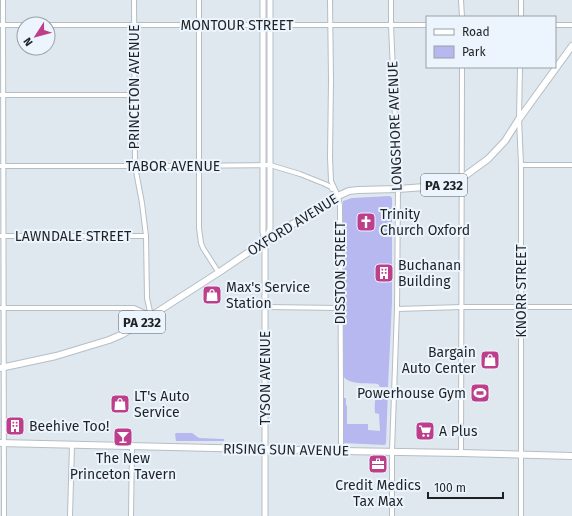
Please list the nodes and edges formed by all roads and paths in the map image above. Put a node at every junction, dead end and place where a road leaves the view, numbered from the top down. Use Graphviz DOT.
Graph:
graph roads {
  1 [pos="3,0"];
  2 [pos="134,0"];
  3 [pos="199,0"];
  4 [pos="263,0"];
  5 [pos="270,0"];
  6 [pos="330,0"];
  7 [pos="391,0"];
  8 [pos="461,0"];
  9 [pos="521,0"];
  10 [pos="462,16"];
  11 [pos="521,16"];
  12 [pos="2,25"];
  13 [pos="16,25"];
  14 [pos="56,25"];
  15 [pos="134,25"];
  16 [pos="199,25"];
  17 [pos="263,25"];
  18 [pos="270,25"];
  19 [pos="330,25"];
  20 [pos="391,25"];
  21 [pos="426,25"];
  22 [pos="556,25"];
  23 [pos="572,25"];
  24 [pos="572,46"];
  25 [pos="462,68"];
  26 [pos="520,68"];
  27 [pos="2,95"];
  28 [pos="134,95"];
  29 [pos="263,95"];
  30 [pos="270,95"];
  31 [pos="519,119"];
  32 [pos="198,165"];
  33 [pos="263,165"];
  34 [pos="270,165"];
  35 [pos="521,165"];
  36 [pos="572,165"];
  37 [pos="2,166"];
  38 [pos="135,166"];
  39 [pos="462,178"];
  40 [pos="398,189"];
  41 [pos="338,196"];
  42 [pos="2,236"];
  43 [pos="146,236"];
  44 [pos="265,241"];
  45 [pos="219,273"];
  46 [pos="265,307"];
  47 [pos="462,307"];
  48 [pos="520,307"];
  49 [pos="572,307"];
  50 [pos="2,308"];
  51 [pos="340,308"];
  52 [pos="397,308"];
  53 [pos="151,316"];
  54 [pos="2,368"];
  55 [pos="2,443"];
  56 [pos="72,445"];
  57 [pos="132,447"];
  58 [pos="265,450"];
  59 [pos="340,451"];
  60 [pos="392,451"];
  61 [pos="461,453"];
  62 [pos="520,455"];
  63 [pos="572,456"];
  64 [pos="4,516"];
  65 [pos="70,516"];
  66 [pos="131,516"];
  67 [pos="265,516"];
  68 [pos="392,516"];
  69 [pos="521,516"];
  1 -- 12 [label="street"];
  2 -- 15 [label="street, PRINCETON AVENUE"];
  3 -- 16 [label="street"];
  4 -- 17 [label="street, TYSON AVENUE"];
  5 -- 18 [label="street, TYSON AVENUE"];
  6 -- 19 [label="street, DISSTON STREET"];
  7 -- 20 [label="street, LONGSHORE AVENUE"];
  8 -- 10 [label="street"];
  9 -- 11 [label="street"];
  12 -- 13 [label="street"];
  12 -- 27 [label="street"];
  14 -- 15 [label="street, MONTOUR STREET"];
  15 -- 16 [label="street, MONTOUR STREET"];
  15 -- 28 [label="street, PRINCETON AVENUE"];
  16 -- 17 [label="street, MONTOUR STREET"];
  16 -- 32 [label="street"];
  17 -- 18 [label="street, MONTOUR STREET"];
  17 -- 29 [label="street, TYSON AVENUE"];
  18 -- 19 [label="street, MONTOUR STREET"];
  18 -- 30 [label="street, TYSON AVENUE"];
  19 -- 20 [label="street, MONTOUR STREET"];
  19 -- 41 [label="street, DISSTON STREET"];
  20 -- 21 [label="street, MONTOUR STREET"];
  20 -- 40 [label="street, LONGSHORE AVENUE"];
  22 -- 23 [label="street"];
  24 -- 31 [label="main road, OXFORD AVENUE / PA 232"];
  25 -- 39 [label="street"];
  26 -- 31 [label="street, KNORR STREET"];
  27 -- 28 [label="street"];
  27 -- 37 [label="street"];
  28 -- 38 [label="street, PRINCETON AVENUE"];
  29 -- 30 [label="street"];
  29 -- 33 [label="street, TYSON AVENUE"];
  30 -- 34 [label="street, TYSON AVENUE"];
  31 -- 35 [label="street, KNORR STREET"];
  31 -- 39 [label="main road, OXFORD AVENUE / PA 232"];
  32 -- 33 [label="street, TABOR AVENUE"];
  32 -- 38 [label="street, TABOR AVENUE"];
  32 -- 45 [label="street"];
  33 -- 34 [label="street, TABOR AVENUE"];
  33 -- 44 [label="street, TYSON AVENUE"];
  34 -- 41 [label="street, TABOR AVENUE"];
  34 -- 44 [label="street, TYSON AVENUE"];
  35 -- 36 [label="street"];
  35 -- 48 [label="street, KNORR STREET"];
  37 -- 38 [label="street, TABOR AVENUE"];
  37 -- 42 [label="street"];
  38 -- 43 [label="street, PRINCETON AVENUE"];
  39 -- 40 [label="main road, OXFORD AVENUE / PA 232"];
  39 -- 47 [label="street"];
  40 -- 41 [label="main road, OXFORD AVENUE / PA 232"];
  40 -- 52 [label="street, LONGSHORE AVENUE"];
  41 -- 44 [label="main road, OXFORD AVENUE / PA 232"];
  41 -- 51 [label="street, DISSTON STREET"];
  42 -- 43 [label="street, LAWNDALE STREET"];
  42 -- 50 [label="street"];
  43 -- 53 [label="street, PRINCETON AVENUE"];
  44 -- 45 [label="main road, OXFORD AVENUE / PA 232"];
  44 -- 46 [label="street, TYSON AVENUE"];
  45 -- 53 [label="main road, OXFORD AVENUE / PA 232"];
  46 -- 51 [label="street"];
  46 -- 58 [label="street, TYSON AVENUE"];
  47 -- 48 [label="street"];
  47 -- 52 [label="street"];
  47 -- 61 [label="street"];
  48 -- 49 [label="street"];
  48 -- 62 [label="street, KNORR STREET"];
  50 -- 53 [label="street"];
  50 -- 54 [label="street"];
  51 -- 59 [label="street, DISSTON STREET"];
  52 -- 60 [label="street, LONGSHORE AVENUE"];
  53 -- 54 [label="main road, OXFORD AVENUE / PA 232"];
  54 -- 55 [label="street"];
  55 -- 56 [label="main road, RISING SUN AVENUE"];
  55 -- 64 [label="street"];
  56 -- 57 [label="main road, RISING SUN AVENUE"];
  56 -- 65 [label="street"];
  57 -- 58 [label="main road, RISING SUN AVENUE"];
  57 -- 66 [label="street"];
  58 -- 59 [label="main road, RISING SUN AVENUE"];
  58 -- 67 [label="street, TYSON AVENUE"];
  59 -- 60 [label="main road, RISING SUN AVENUE"];
  60 -- 61 [label="main road, RISING SUN AVENUE"];
  60 -- 68 [label="street, LONGSHORE AVENUE"];
  61 -- 62 [label="main road, RISING SUN AVENUE"];
  62 -- 63 [label="main road, RISING SUN AVENUE"];
  62 -- 69 [label="street, KNORR STREET"];
}
